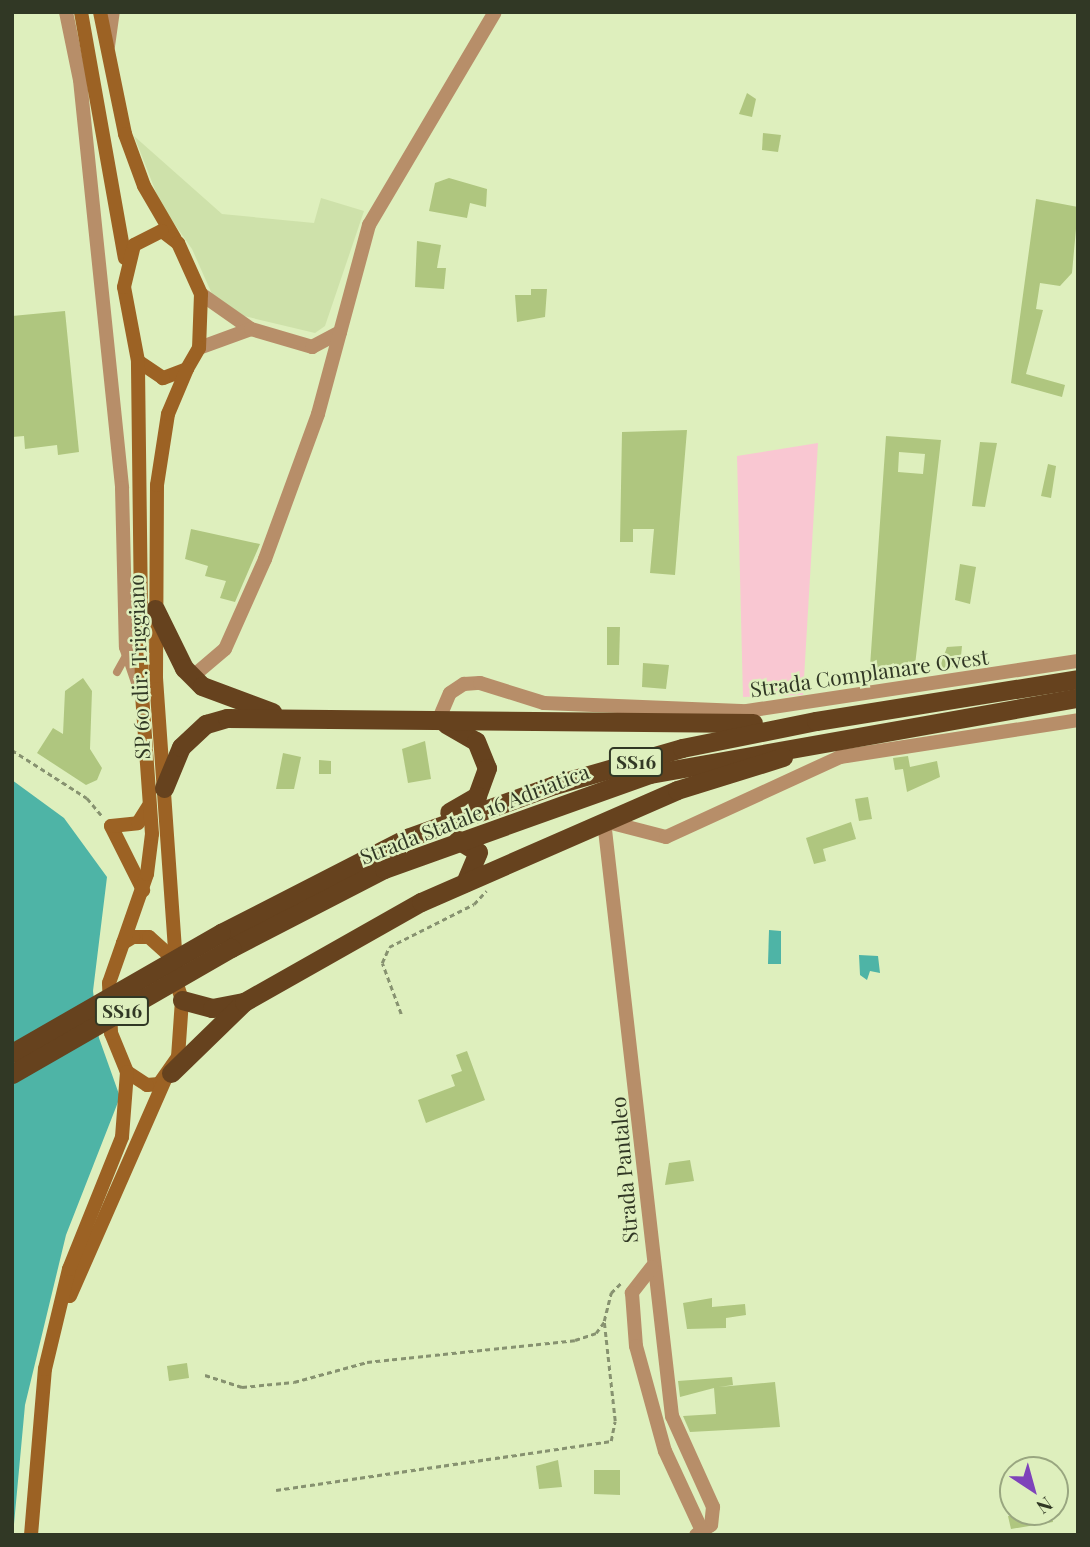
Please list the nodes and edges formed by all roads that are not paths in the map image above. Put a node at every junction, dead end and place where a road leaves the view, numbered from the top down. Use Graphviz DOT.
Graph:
graph roads {
  1 [pos="66,12"];
  2 [pos="81,12"];
  3 [pos="100,12"];
  4 [pos="113,12"];
  5 [pos="495,12"];
  6 [pos="107,51"];
  7 [pos="178,243"];
  8 [pos="125,260"];
  9 [pos="201,294"];
  10 [pos="103,305"];
  11 [pos="126,305"];
  12 [pos="251,329"];
  13 [pos="340,332"];
  14 [pos="312,347"];
  15 [pos="199,348"];
  16 [pos="138,361"];
  17 [pos="187,369"];
  18 [pos="328,374"];
  19 [pos="155,609"];
  20 [pos="128,652"];
  21 [pos="1078,661"];
  22 [pos="117,672"];
  23 [pos="192,677"];
  24 [pos="1078,679"];
  25 [pos="142,695"];
  26 [pos="1078,698"];
  27 [pos="280,714"];
  28 [pos="1078,720"];
  29 [pos="438,721"];
  30 [pos="819,730"];
  31 [pos="164,788"];
  32 [pos="149,806"];
  33 [pos="604,821"];
  34 [pos="407,838"];
  35 [pos="458,840"];
  36 [pos="478,852"];
  37 [pos="517,859"];
  38 [pos="461,884"];
  39 [pos="143,891"];
  40 [pos="226,941"];
  41 [pos="123,943"];
  42 [pos="176,969"];
  43 [pos="182,1000"];
  44 [pos="244,1002"];
  45 [pos="12,1053"];
  46 [pos="127,1072"];
  47 [pos="12,1074"];
  48 [pos="168,1076"];
  49 [pos="652,1267"];
  50 [pos="54,1333"];
  51 [pos="32,1535"];
  52 [pos="695,1535"];
  53 [pos="704,1535"];
  1 -- 10 [label="street"];
  2 -- 8 [label="main road"];
  3 -- 6 [label="main road"];
  4 -- 6 [label="street"];
  5 -- 13 [label="street"];
  6 -- 7 [label="main road"];
  7 -- 8 [label="main road"];
  7 -- 9 [label="main road"];
  8 -- 11 [label="main road"];
  9 -- 12 [label="street"];
  9 -- 15 [label="main road"];
  10 -- 11 [label="street"];
  10 -- 20 [label="street"];
  11 -- 16 [label="main road"];
  12 -- 14 [label="street"];
  12 -- 15 [label="street"];
  13 -- 14 [label="street"];
  13 -- 18 [label="street"];
  14 -- 18 [label="street"];
  15 -- 17 [label="main road, SP 60 dir. Triggiano"];
  16 -- 17 [label="main road"];
  16 -- 25 [label="main road"];
  17 -- 19 [label="main road, SP 60 dir. Triggiano"];
  18 -- 23 [label="street"];
  19 -- 23 [label="highway"];
  19 -- 31 [label="main road, SP 60 dir. Triggiano"];
  20 -- 22 [label="lane"];
  20 -- 25 [label="street"];
  21 -- 29 [label="street, Strada Complanare Ovest"];
  23 -- 27 [label="highway"];
  24 -- 30 [label="highway, Strada Statale 16 Adriatica / SS16"];
  25 -- 32 [label="main road"];
  26 -- 30 [label="highway, Strada Statale 16 Adriatica / SS16"];
  27 -- 29 [label="highway, SS16"];
  27 -- 31 [label="highway, SS16"];
  28 -- 33 [label="street"];
  29 -- 30 [label="highway, SS16"];
  29 -- 34 [label="highway, SS16"];
  30 -- 33 [label="highway, SS16"];
  30 -- 34 [label="highway, Strada Statale 16 Adriatica / SS16"];
  30 -- 35 [label="highway, Strada Statale 16 Adriatica / SS16"];
  31 -- 42 [label="main road, SP 60 dir. Triggiano"];
  32 -- 39 [label="main road"];
  32 -- 39 [label="main road"];
  33 -- 37 [label="highway, SS16"];
  33 -- 49 [label="street, Strada Pantaleo"];
  34 -- 40 [label="highway, Strada Statale 16 Adriatica / SS16"];
  35 -- 36 [label="highway"];
  35 -- 40 [label="highway, Strada Statale 16 Adriatica / SS16"];
  36 -- 37 [label="highway"];
  36 -- 38 [label="highway"];
  37 -- 38 [label="highway, SS16"];
  38 -- 44 [label="highway, SS16"];
  39 -- 41 [label="main road"];
  40 -- 45 [label="highway, Strada Statale 16 Adriatica / SS16, bridge"];
  40 -- 47 [label="highway, Strada Statale 16 Adriatica / SS16, bridge"];
  41 -- 42 [label="main road"];
  41 -- 46 [label="main road"];
  42 -- 43 [label="main road, SP 60 dir. Triggiano"];
  43 -- 44 [label="highway"];
  43 -- 48 [label="main road, SP 60 dir. Triggiano"];
  44 -- 48 [label="highway, SS16"];
  46 -- 48 [label="main road"];
  46 -- 50 [label="main road"];
  48 -- 50 [label="main road, SP 60 dir. Triggiano"];
  49 -- 52 [label="street, Strada Pantaleo"];
  49 -- 53 [label="street, bridge"];
  50 -- 51 [label="main road"];
}
